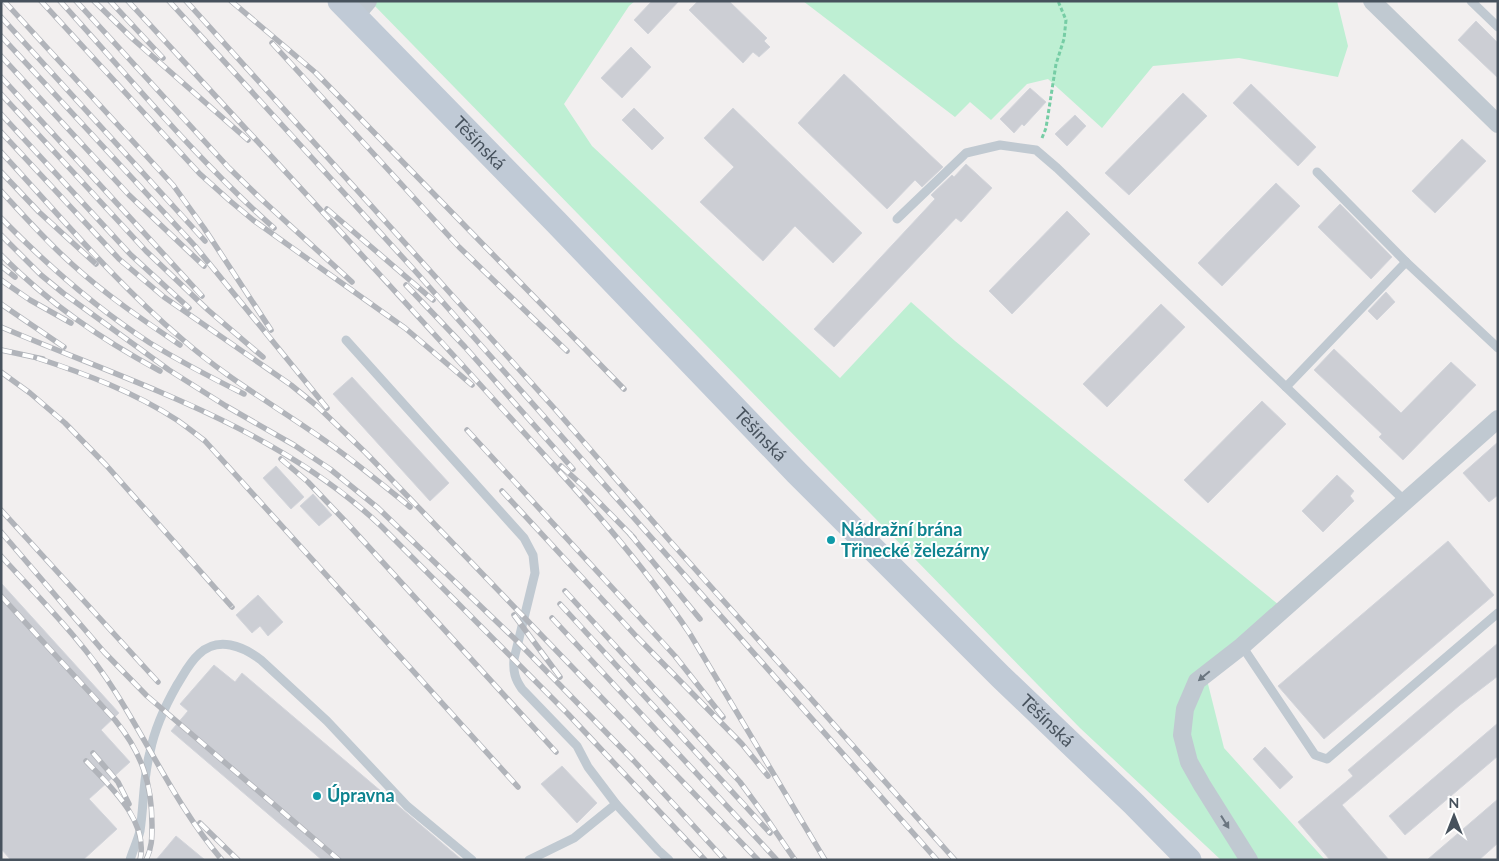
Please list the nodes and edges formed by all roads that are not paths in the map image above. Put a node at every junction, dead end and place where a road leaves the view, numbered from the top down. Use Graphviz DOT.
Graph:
graph roads {
  1 [pos="1372,1"];
  2 [pos="1471,1"];
  3 [pos="354,6"];
  4 [pos="1498,27"];
  5 [pos="1498,124"];
  6 [pos="1317,172"];
  7 [pos="896,220"];
  8 [pos="1406,262"];
  9 [pos="346,340"];
  10 [pos="1498,348"];
  11 [pos="1286,387"];
  12 [pos="1498,419"];
  13 [pos="1406,502"];
  14 [pos="1498,613"];
  15 [pos="1242,646"];
  16 [pos="616,804"];
  17 [pos="130,860"];
  18 [pos="472,860"];
  19 [pos="529,860"];
  20 [pos="669,860"];
  21 [pos="1189,860"];
  22 [pos="1249,860"];
  1 -- 5 [label="street"];
  2 -- 4 [label="lane"];
  3 -- 21 [label="main road, Těšínská"];
  6 -- 8 [label="lane"];
  7 -- 11 [label="lane"];
  8 -- 10 [label="lane"];
  8 -- 11 [label="lane"];
  9 -- 16 [label="lane"];
  11 -- 13 [label="lane"];
  12 -- 13 [label="street"];
  13 -- 15 [label="street"];
  14 -- 15 [label="lane"];
  15 -- 22 [label="street, one-way"];
  16 -- 19 [label="lane"];
  16 -- 20 [label="lane"];
  17 -- 18 [label="lane"];
}
